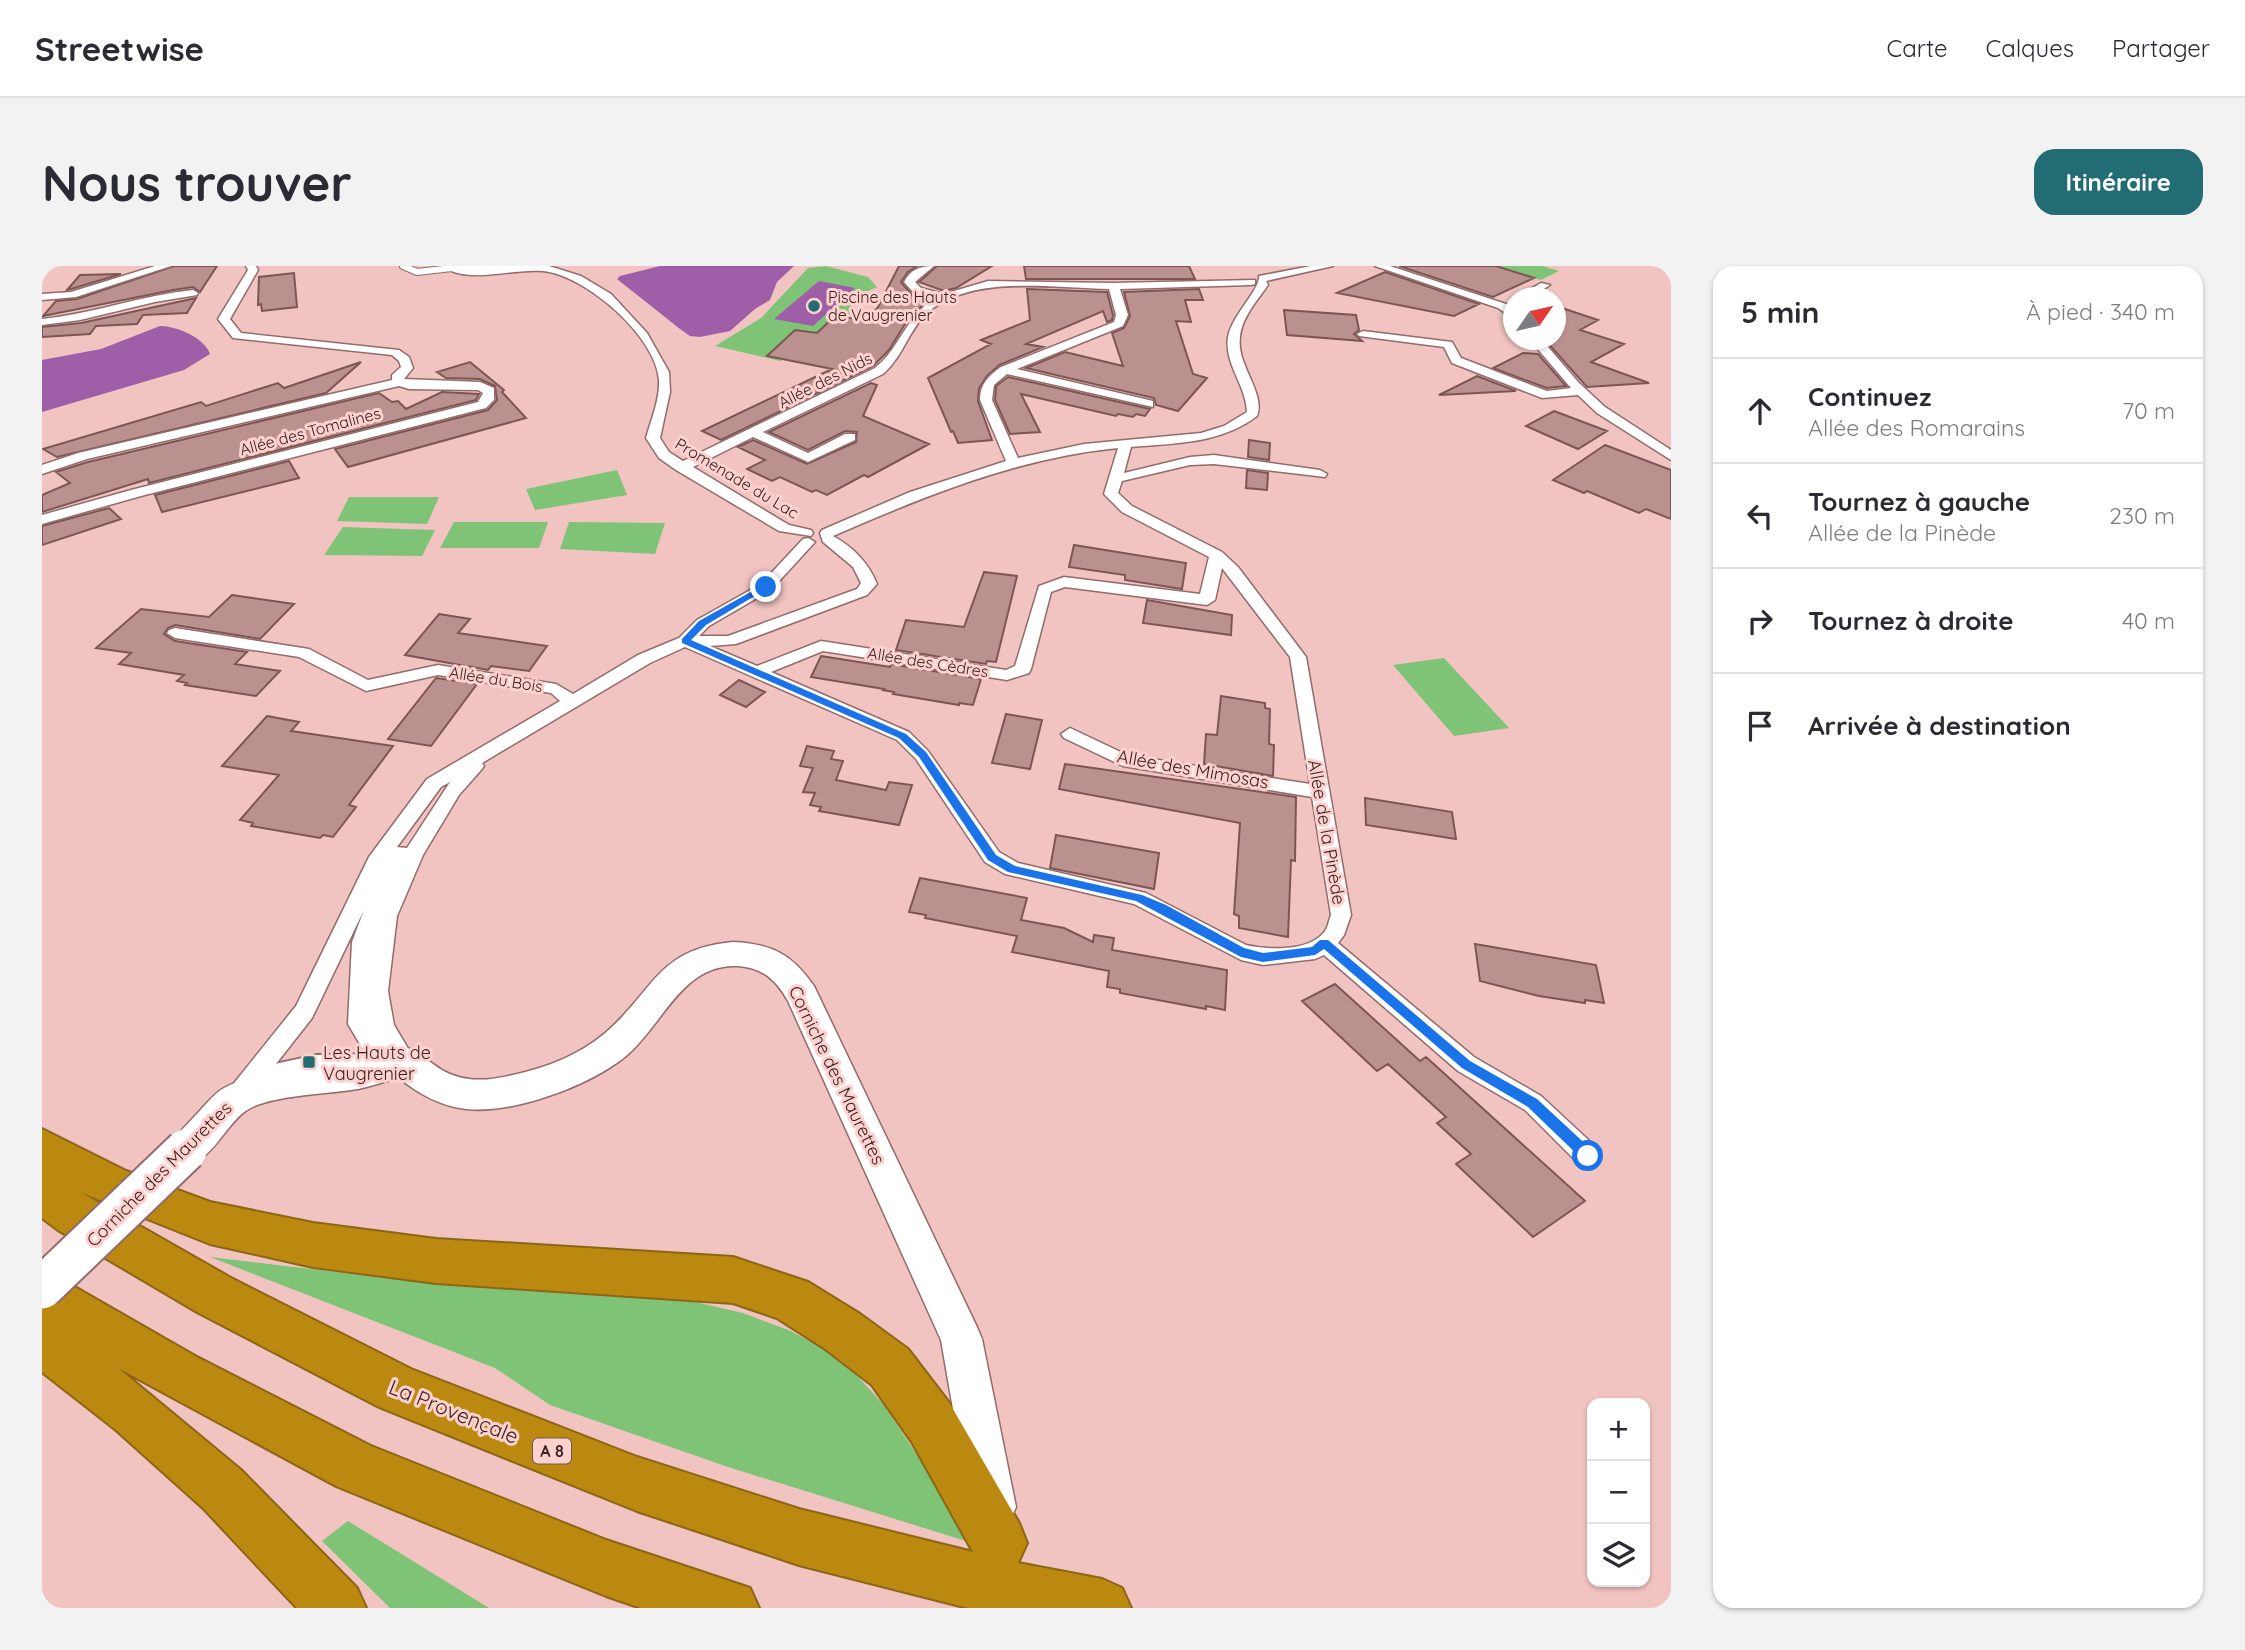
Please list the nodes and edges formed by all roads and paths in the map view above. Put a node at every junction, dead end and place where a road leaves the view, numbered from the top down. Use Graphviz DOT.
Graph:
graph roads {
  1 [pos="166,266"];
  2 [pos="251,266"];
  3 [pos="402,266"];
  4 [pos="929,266"];
  5 [pos="1237,266"];
  6 [pos="1328,266"];
  7 [pos="1380,266"];
  8 [pos="449,267"];
  9 [pos="1144,269"];
  10 [pos="1256,280"];
  11 [pos="1545,285"];
  12 [pos="1114,286"];
  13 [pos="1146,286"];
  14 [pos="1541,287"];
  15 [pos="193,293"];
  16 [pos="42,297"];
  17 [pos="946,298"];
  18 [pos="1503,303"];
  19 [pos="42,323"];
  20 [pos="1363,334"];
  21 [pos="1545,350"];
  22 [pos="1005,370"];
  23 [pos="400,382"];
  24 [pos="1581,391"];
  25 [pos="1149,404"];
  26 [pos="755,433"];
  27 [pos="850,437"];
  28 [pos="1126,443"];
  29 [pos="1671,457"];
  30 [pos="1013,461"];
  31 [pos="681,467"];
  32 [pos="42,470"];
  33 [pos="1320,474"];
  34 [pos="1116,478"];
  35 [pos="42,520"];
  36 [pos="827,536"];
  37 [pos="807,538"];
  38 [pos="1217,555"];
  39 [pos="175,633"];
  40 [pos="685,641"];
  41 [pos="754,673"];
  42 [pos="573,702"];
  43 [pos="1070,734"];
  44 [pos="488,751"];
  45 [pos="1320,792"];
  46 [pos="1324,943"];
  47 [pos="334,949"];
  48 [pos="405,1062"];
  49 [pos="245,1086"];
  50 [pos="42,1149"];
  51 [pos="1588,1156"];
  52 [pos="42,1191"];
  53 [pos="42,1288"];
  54 [pos="42,1295"];
  55 [pos="42,1341"];
  56 [pos="999,1543"];
  57 [pos="337,1608"];
  58 [pos="730,1608"];
  59 [pos="1102,1608"];
  1 -- 16 [label="street"];
  2 -- 23 [label="street"];
  3 -- 8 [label="lane"];
  4 -- 17 [label="street"];
  5 -- 10 [label="street"];
  6 -- 10 [label="street, Allée des Nids"];
  7 -- 18 [label="street"];
  8 -- 31 [label="street, Promenade du Lac"];
  9 -- 13 [label="street"];
  10 -- 13 [label="street, Allée des Nids"];
  10 -- 28 [label="street"];
  11 -- 14 [label="street"];
  12 -- 13 [label="street, Allée des Nids"];
  12 -- 17 [label="street, Allée des Nids"];
  12 -- 22 [label="street"];
  15 -- 19 [label="street"];
  17 -- 26 [label="street, Allée des Nids"];
  20 -- 24 [label="street"];
  21 -- 24 [label="street"];
  22 -- 25 [label="street"];
  22 -- 30 [label="street"];
  23 -- 32 [label="street, Allée des Tomalines"];
  23 -- 35 [label="street, Allée des Tomalines"];
  24 -- 29 [label="street"];
  26 -- 27 [label="street"];
  26 -- 31 [label="street, Allée des Nids"];
  28 -- 30 [label="street"];
  28 -- 34 [label="street"];
  30 -- 36 [label="street"];
  31 -- 37 [label="street, Promenade du Lac"];
  33 -- 34 [label="street"];
  34 -- 38 [label="street, Allée de la Pinède"];
  36 -- 37 [label="street, Promenade du Lac"];
  36 -- 40 [label="street"];
  37 -- 40 [label="street"];
  38 -- 41 [label="street, Allée des Cèdres"];
  38 -- 45 [label="street, Allée de la Pinède"];
  39 -- 42 [label="street, Allée du Bois"];
  40 -- 41 [label="street"];
  40 -- 42 [label="street"];
  41 -- 46 [label="street"];
  42 -- 44 [label="street"];
  43 -- 45 [label="street, Allée des Mimosas"];
  44 -- 47 [label="street"];
  44 -- 48 [label="street"];
  45 -- 46 [label="street, Allée de la Pinède"];
  46 -- 51 [label="street"];
  47 -- 49 [label="street"];
  47 -- 49 [label="street"];
  48 -- 49 [label="street, Corniche des Maurettes"];
  48 -- 56 [label="street, Corniche des Maurettes"];
  49 -- 53 [label="street, Corniche des Maurettes, bridge"];
  50 -- 56 [label="highway"];
  52 -- 59 [label="highway, La Provençale / A 8"];
  54 -- 58 [label="highway"];
  55 -- 57 [label="highway"];
}
